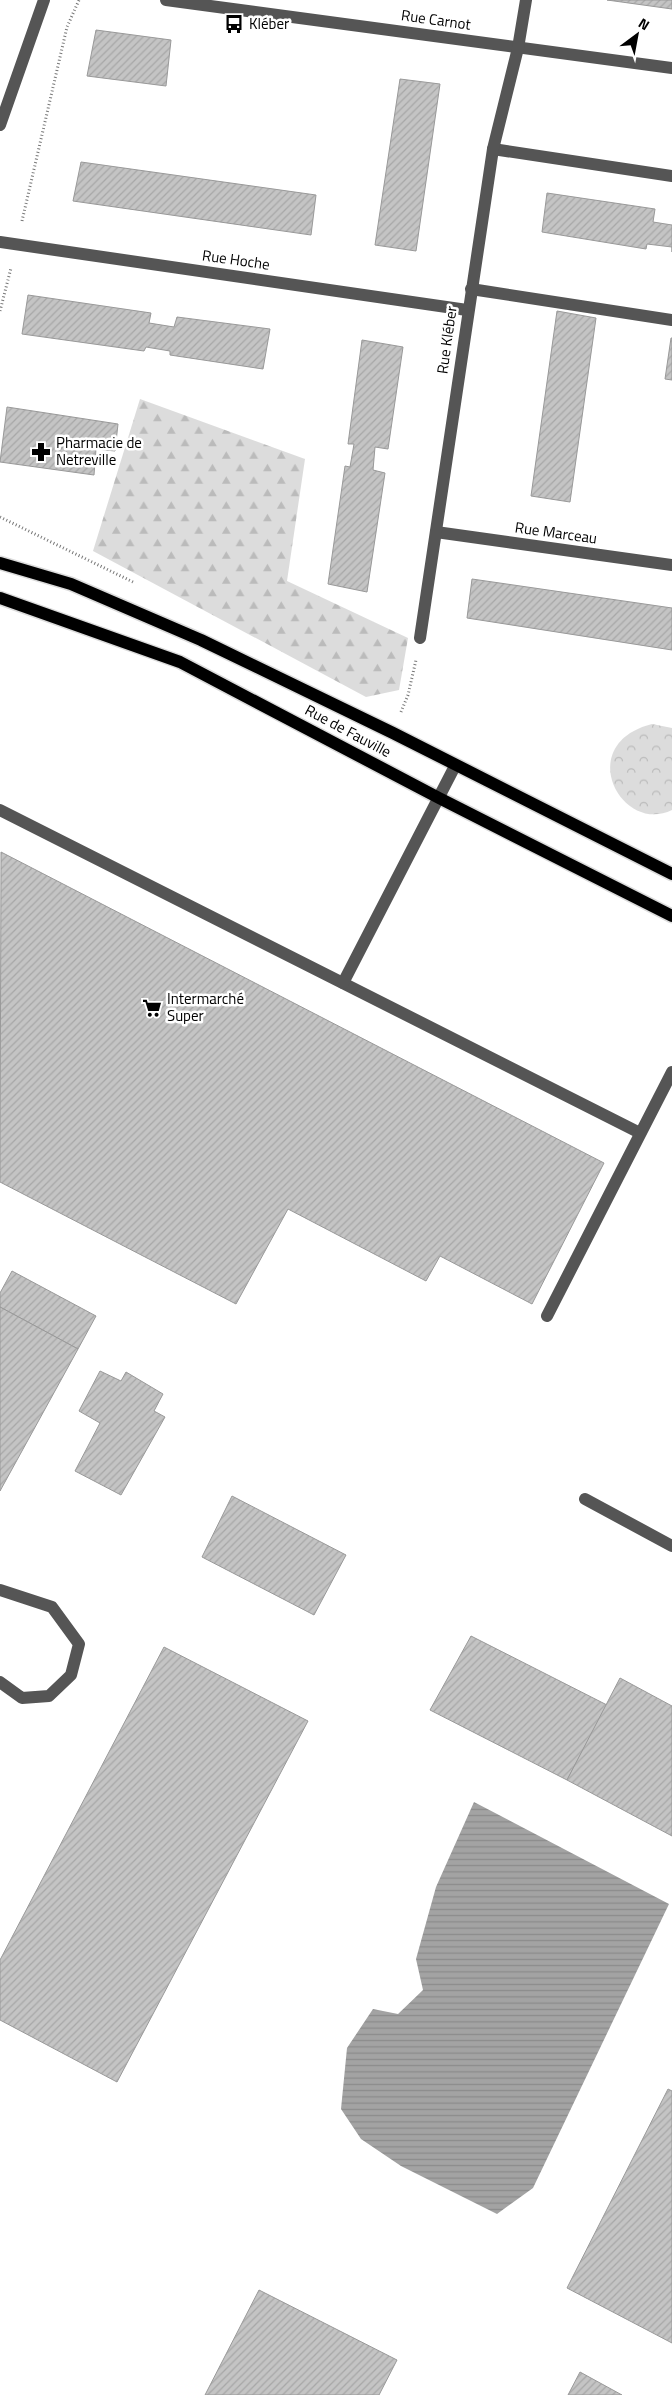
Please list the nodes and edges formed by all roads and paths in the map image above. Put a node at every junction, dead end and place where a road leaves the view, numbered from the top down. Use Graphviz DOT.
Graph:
graph roads {
  1 [pos="44,0"];
  2 [pos="79,0"];
  3 [pos="166,0"];
  4 [pos="526,0"];
  5 [pos="518,48"];
  6 [pos="672,68"];
  7 [pos="0,125"];
  8 [pos="493,149"];
  9 [pos="672,176"];
  10 [pos="0,242"];
  11 [pos="17,244"];
  12 [pos="471,289"];
  13 [pos="467,310"];
  14 [pos="0,311"];
  15 [pos="672,320"];
  16 [pos="436,532"];
  17 [pos="0,563"];
  18 [pos="672,566"];
  19 [pos="0,598"];
  20 [pos="420,638"];
  21 [pos="394,733"];
  22 [pos="455,766"];
  23 [pos="439,798"];
  24 [pos="0,810"];
  25 [pos="672,874"];
  26 [pos="672,916"];
  27 [pos="343,983"];
  28 [pos="672,1072"];
  29 [pos="640,1133"];
  30 [pos="547,1316"];
  31 [pos="585,1499"];
  32 [pos="672,1546"];
  33 [pos="0,1590"];
  34 [pos="0,1682"];
  1 -- 7 [label="street"];
  2 -- 11 [label="path"];
  3 -- 5 [label="street, Rue Carnot"];
  4 -- 5 [label="street, Rue Kléber"];
  5 -- 6 [label="street, Rue Carnot"];
  5 -- 8 [label="street, Rue Kléber"];
  8 -- 9 [label="street"];
  8 -- 12 [label="street, Rue Kléber"];
  10 -- 11 [label="street, Rue Hoche"];
  11 -- 13 [label="street, Rue Hoche"];
  11 -- 14 [label="path"];
  12 -- 13 [label="street, Rue Kléber"];
  12 -- 15 [label="street"];
  13 -- 16 [label="street, Rue Kléber"];
  16 -- 18 [label="street, Rue Marceau"];
  16 -- 20 [label="street, Rue Kléber"];
  17 -- 21 [label="main road, Rue de Fauville"];
  19 -- 23 [label="main road, Rue de Fauville"];
  20 -- 21 [label="path"];
  21 -- 22 [label="main road, Rue de Fauville"];
  22 -- 23 [label="street"];
  22 -- 25 [label="main road, Rue de Fauville"];
  23 -- 26 [label="main road, Rue de Fauville"];
  23 -- 27 [label="street"];
  24 -- 27 [label="street"];
  27 -- 29 [label="street"];
  28 -- 29 [label="street"];
  29 -- 30 [label="street"];
  31 -- 32 [label="street"];
  33 -- 34 [label="street"];
}
